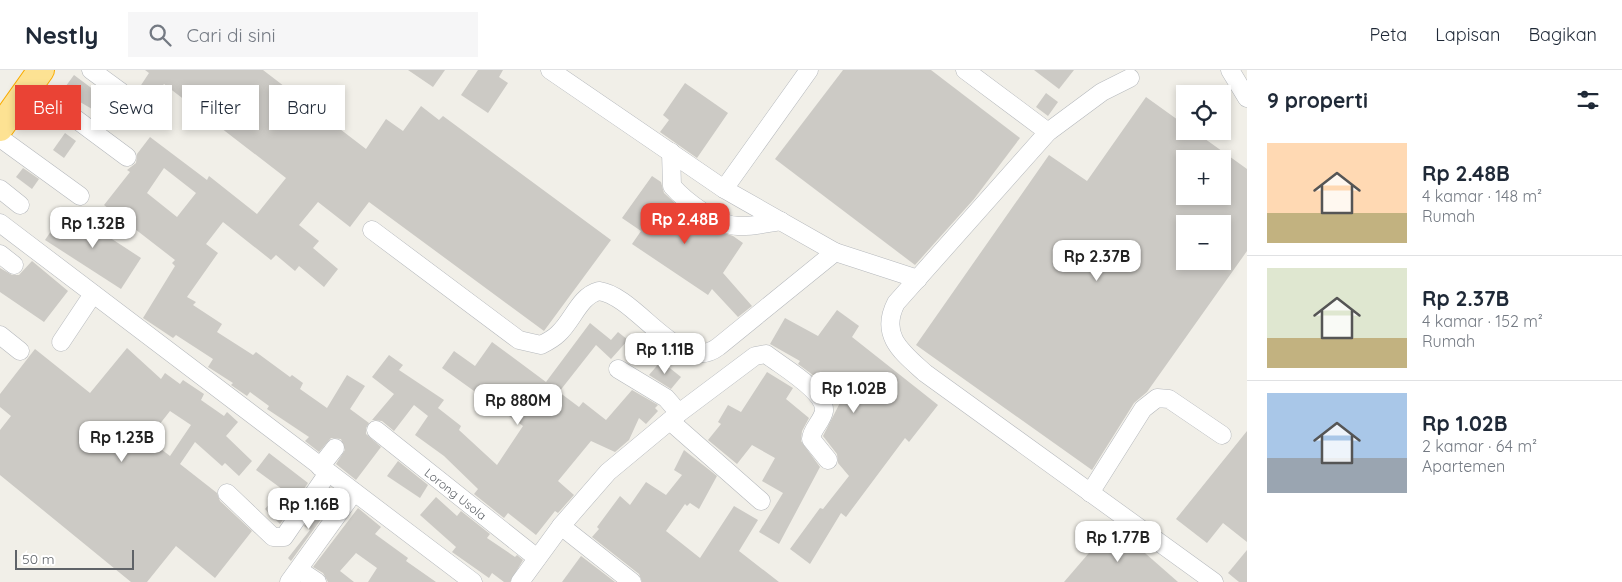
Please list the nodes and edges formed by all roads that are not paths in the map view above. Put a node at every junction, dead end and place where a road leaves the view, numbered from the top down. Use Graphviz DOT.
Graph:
graph roads {
  1 [pos="91,70"];
  2 [pos="550,70"];
  3 [pos="809,70"];
  4 [pos="965,70"];
  5 [pos="1230,70"];
  6 [pos="31,75"];
  7 [pos="1130,78"];
  8 [pos="111,85"];
  9 [pos="1247,98"];
  10 [pos="0,100"];
  11 [pos="0,128"];
  12 [pos="1048,132"];
  13 [pos="0,138"];
  14 [pos="671,152"];
  15 [pos="127,157"];
  16 [pos="0,189"];
  17 [pos="724,189"];
  18 [pos="80,196"];
  19 [pos="20,205"];
  20 [pos="781,221"];
  21 [pos="0,223"];
  22 [pos="372,230"];
  23 [pos="835,252"];
  24 [pos="0,254"];
  25 [pos="14,265"];
  26 [pos="918,279"];
  27 [pos="93,294"];
  28 [pos="0,335"];
  29 [pos="61,342"];
  30 [pos="20,351"];
  31 [pos="618,369"];
  32 [pos="674,417"];
  33 [pos="376,430"];
  34 [pos="1222,435"];
  35 [pos="336,448"];
  36 [pos="828,460"];
  37 [pos="324,470"];
  38 [pos="354,492"];
  39 [pos="227,493"];
  40 [pos="1090,493"];
  41 [pos="761,501"];
  42 [pos="561,526"];
  43 [pos="538,558"];
  44 [pos="294,576"];
  45 [pos="317,582"];
  46 [pos="473,582"];
  47 [pos="520,582"];
  48 [pos="632,582"];
  49 [pos="1214,582"];
  1 -- 8 [label="street"];
  2 -- 14 [label="street"];
  3 -- 17 [label="street"];
  4 -- 12 [label="street"];
  5 -- 9 [label="street"];
  6 -- 10 [label="highway"];
  6 -- 11 [label="highway"];
  6 -- 15 [label="street"];
  7 -- 12 [label="street"];
  12 -- 26 [label="street"];
  13 -- 18 [label="street"];
  14 -- 17 [label="street"];
  14 -- 20 [label="street"];
  16 -- 19 [label="street"];
  17 -- 20 [label="street"];
  20 -- 23 [label="street"];
  21 -- 27 [label="street"];
  22 -- 23 [label="street"];
  23 -- 26 [label="street"];
  24 -- 25 [label="street"];
  26 -- 40 [label="street"];
  27 -- 29 [label="street"];
  27 -- 37 [label="street"];
  28 -- 30 [label="street"];
  31 -- 32 [label="street"];
  32 -- 36 [label="street"];
  32 -- 41 [label="street"];
  32 -- 42 [label="street"];
  33 -- 43 [label="street, Lorong Usola"];
  34 -- 40 [label="street"];
  35 -- 37 [label="street"];
  37 -- 38 [label="street"];
  37 -- 39 [label="street"];
  38 -- 44 [label="street"];
  38 -- 46 [label="street"];
  40 -- 49 [label="street"];
  42 -- 43 [label="street"];
  42 -- 48 [label="street"];
  43 -- 47 [label="street"];
  44 -- 45 [label="street"];
}
